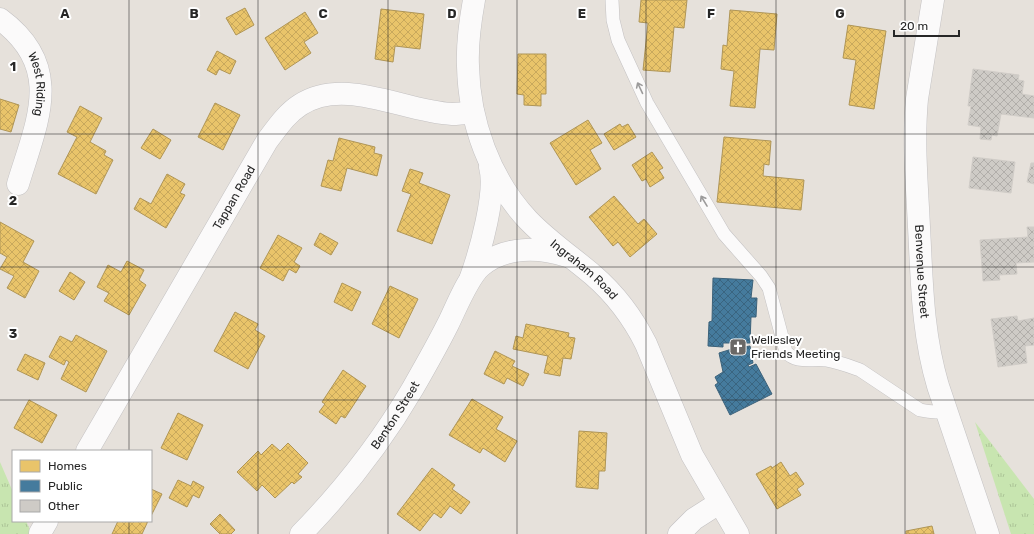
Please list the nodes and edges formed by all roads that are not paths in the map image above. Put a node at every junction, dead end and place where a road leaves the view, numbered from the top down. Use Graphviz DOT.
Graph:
graph roads {
  1 [pos="474,0"];
  2 [pos="612,0"];
  3 [pos="933,0"];
  4 [pos="0,19"];
  5 [pos="473,112"];
  6 [pos="486,156"];
  7 [pos="18,184"];
  8 [pos="571,257"];
  9 [pos="469,282"];
  10 [pos="946,411"];
  11 [pos="88,450"];
  12 [pos="719,503"];
  13 [pos="301,534"];
  14 [pos="679,534"];
  15 [pos="738,534"];
  16 [pos="988,534"];
  1 -- 5 [label="street, Ingraham Road"];
  10 -- 2 [label="lane, one-way"];
  3 -- 10 [label="street, Benvenue Street"];
  4 -- 7 [label="street, West Riding"];
  5 -- 6 [label="street, Ingraham Road"];
  5 -- 11 [label="street, Tappan Road"];
  6 -- 8 [label="street, Ingraham Road"];
  6 -- 9 [label="street, Benton Street"];
  8 -- 9 [label="street, Benton Street"];
  8 -- 12 [label="street, Ingraham Road"];
  9 -- 13 [label="street, Benton Street"];
  10 -- 16 [label="street, Benvenue Street"];
  12 -- 14 [label="street"];
  12 -- 15 [label="street, Ingraham Road"];
}
